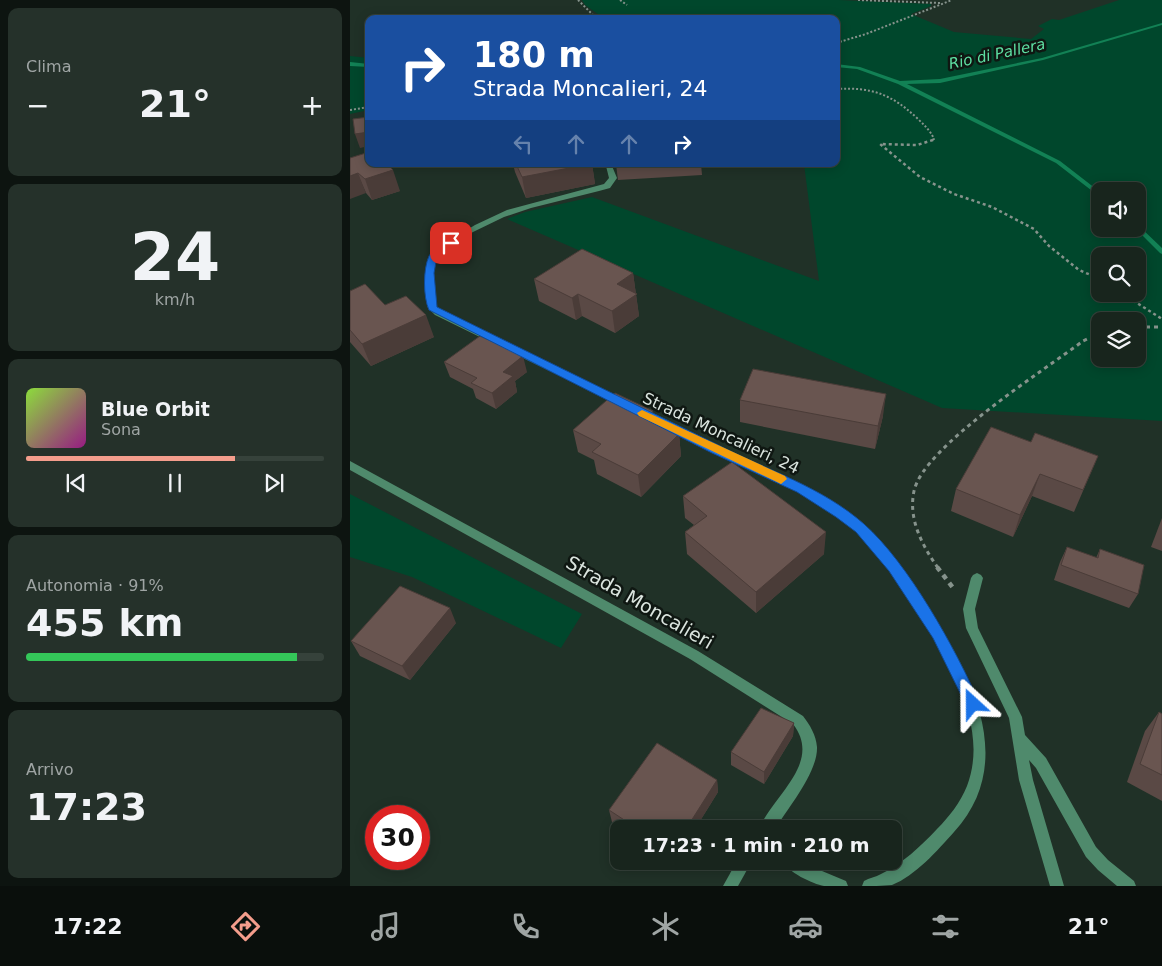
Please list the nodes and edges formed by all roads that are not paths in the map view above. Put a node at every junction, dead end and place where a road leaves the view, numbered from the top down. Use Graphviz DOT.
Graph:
graph roads {
  1 [pos="609,167"];
  2 [pos="350,465"];
  3 [pos="977,578"];
  4 [pos="1018,737"];
  5 [pos="772,820"];
  6 [pos="740,870"];
  7 [pos="804,870"];
  8 [pos="730,886"];
  9 [pos="841,886"];
  10 [pos="869,886"];
  11 [pos="1058,886"];
  12 [pos="1129,886"];
  1 -- 10 [label="street, Strada Moncalieri, 24"];
  2 -- 5 [label="street, Strada Moncalieri"];
  3 -- 4 [label="street"];
  4 -- 11 [label="street"];
  4 -- 12 [label="street"];
  6 -- 8 [label="street"];
  7 -- 9 [label="street"];
}
